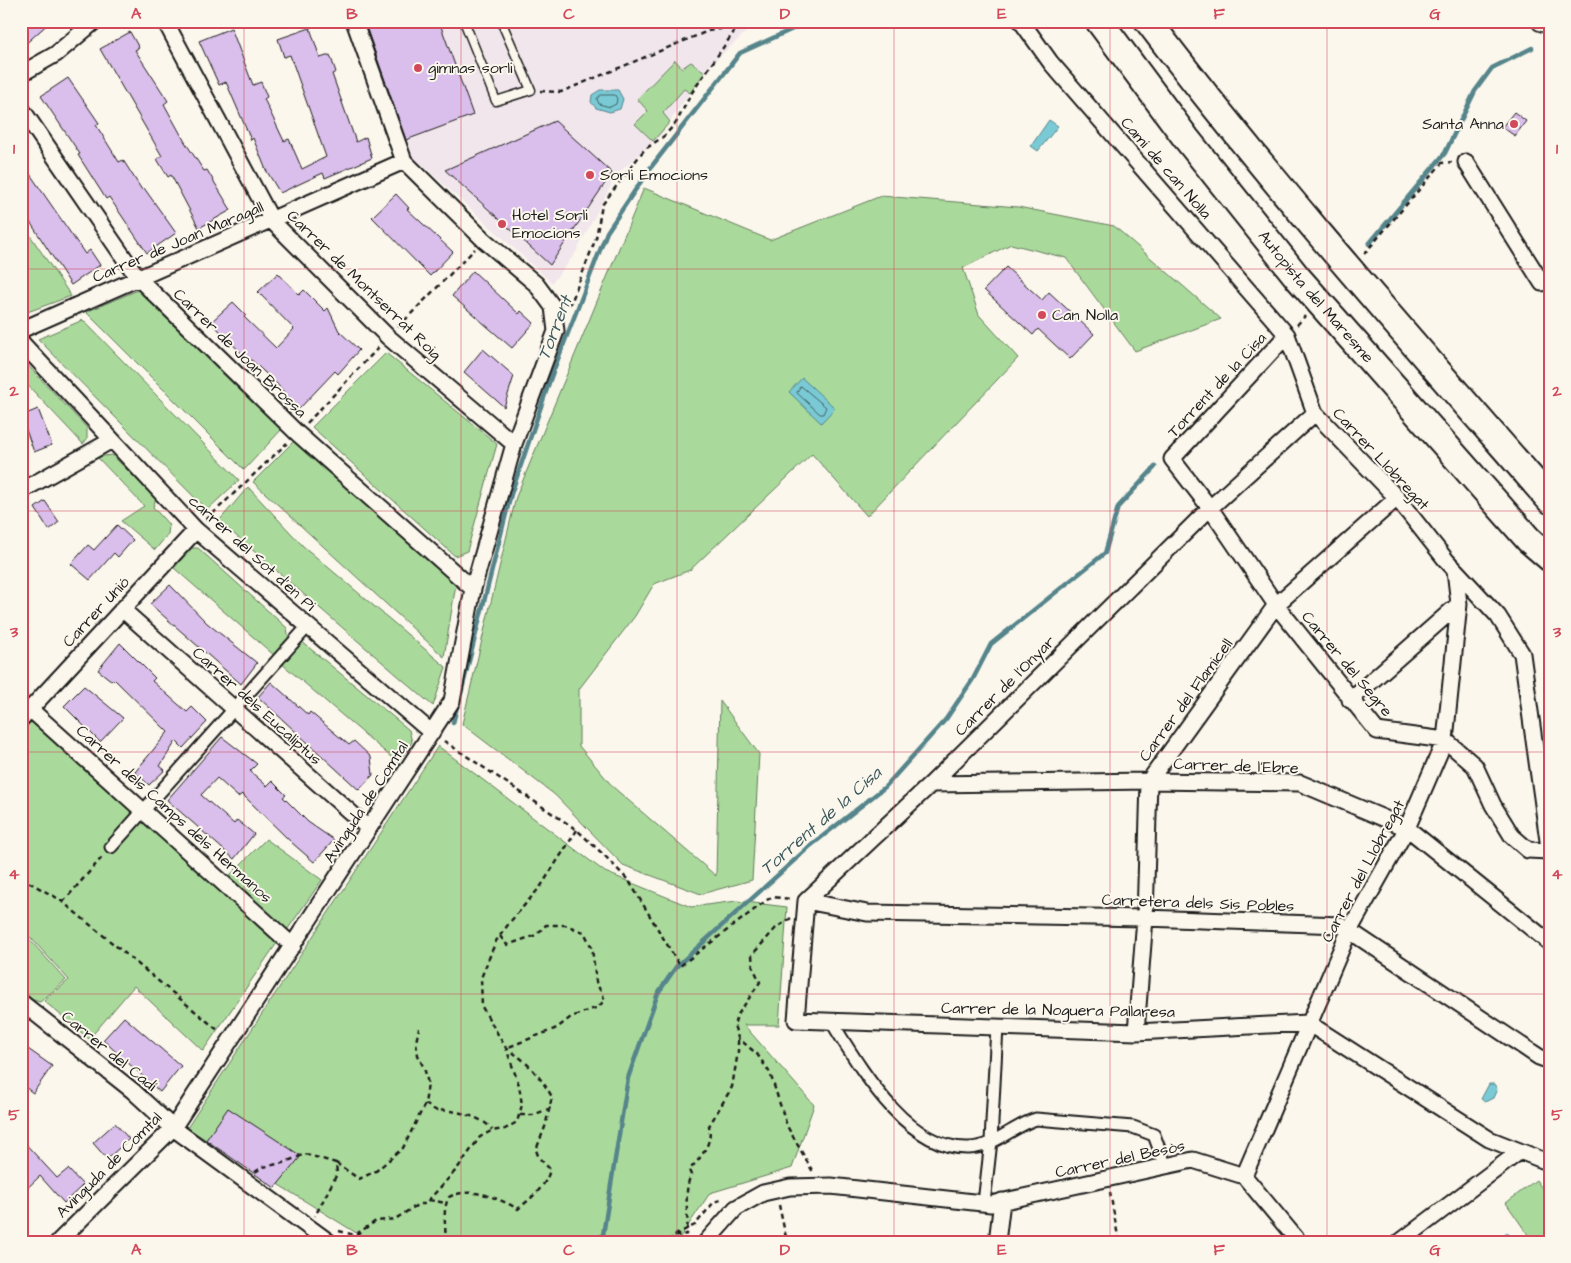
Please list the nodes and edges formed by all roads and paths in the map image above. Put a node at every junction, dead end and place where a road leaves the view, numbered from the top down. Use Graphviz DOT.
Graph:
graph roads {
  1 [pos="95,21"];
  2 [pos="165,21"];
  3 [pos="354,21"];
  4 [pos="464,21"];
  5 [pos="501,21"];
  6 [pos="744,21"];
  7 [pos="1021,21"];
  8 [pos="1099,21"];
  9 [pos="1148,21"];
  10 [pos="1170,21"];
  11 [pos="1541,21"];
  12 [pos="1550,24"];
  13 [pos="738,26"];
  14 [pos="21,74"];
  15 [pos="531,90"];
  16 [pos="21,108"];
  17 [pos="404,161"];
  18 [pos="1466,162"];
  19 [pos="1442,163"];
  20 [pos="272,221"];
  21 [pos="484,240"];
  22 [pos="1329,245"];
  23 [pos="1364,254"];
  24 [pos="138,278"];
  25 [pos="1550,281"];
  26 [pos="553,307"];
  27 [pos="21,330"];
  28 [pos="1287,335"];
  29 [pos="388,337"];
  30 [pos="21,342"];
  31 [pos="1315,413"];
  32 [pos="297,434"];
  33 [pos="112,440"];
  34 [pos="514,444"];
  35 [pos="1172,459"];
  36 [pos="21,491"];
  37 [pos="1397,498"];
  38 [pos="1550,500"];
  39 [pos="1210,508"];
  40 [pos="196,530"];
  41 [pos="1550,558"];
  42 [pos="1455,570"];
  43 [pos="473,589"];
  44 [pos="1460,604"];
  45 [pos="1276,606"];
  46 [pos="122,609"];
  47 [pos="308,626"];
  48 [pos="1350,700"];
  49 [pos="234,709"];
  50 [pos="26,714"];
  51 [pos="432,733"];
  52 [pos="1445,740"];
  53 [pos="1149,781"];
  54 [pos="931,784"];
  55 [pos="1546,803"];
  56 [pos="144,811"];
  57 [pos="368,828"];
  58 [pos="1407,828"];
  59 [pos="577,830"];
  60 [pos="111,847"];
  61 [pos="1549,853"];
  62 [pos="21,878"];
  63 [pos="806,901"];
  64 [pos="63,902"];
  65 [pos="804,917"];
  66 [pos="1145,918"];
  67 [pos="1349,931"];
  68 [pos="500,936"];
  69 [pos="1550,943"];
  70 [pos="293,946"];
  71 [pos="21,1002"];
  72 [pos="832,1021"];
  73 [pos="1308,1023"];
  74 [pos="997,1027"];
  75 [pos="419,1028"];
  76 [pos="1136,1032"];
  77 [pos="223,1034"];
  78 [pos="738,1038"];
  79 [pos="506,1048"];
  80 [pos="1550,1062"];
  81 [pos="425,1104"];
  82 [pos="551,1108"];
  83 [pos="520,1115"];
  84 [pos="173,1128"];
  85 [pos="492,1131"];
  86 [pos="991,1141"];
  87 [pos="1520,1152"];
  88 [pos="336,1163"];
  89 [pos="1550,1163"];
  90 [pos="1166,1167"];
  91 [pos="254,1173"];
  92 [pos="1244,1176"];
  93 [pos="1107,1180"];
  94 [pos="827,1186"];
  95 [pos="790,1187"];
  96 [pos="429,1200"];
  97 [pos="1002,1201"];
  98 [pos="446,1203"];
  99 [pos="984,1203"];
  100 [pos="314,1217"];
  101 [pos="355,1235"];
  102 [pos="331,1236"];
  103 [pos="58,1242"];
  104 [pos="362,1242"];
  105 [pos="446,1242"];
  106 [pos="673,1242"];
  107 [pos="706,1242"];
  108 [pos="787,1242"];
  109 [pos="997,1242"];
  110 [pos="1119,1242"];
  111 [pos="1299,1242"];
  112 [pos="1400,1242"];
  1 -- 14 [label="street"];
  2 -- 20 [label="street, Carrer de Montserrat Roig"];
  3 -- 17 [label="street"];
  4 -- 15 [label="lane"];
  5 -- 15 [label="lane"];
  6 -- 13 [label="path"];
  7 -- 28 [label="street, Camí de can Nolla"];
  8 -- 41 [label="highway, Autopista del Maresme"];
  9 -- 22 [label="highway"];
  10 -- 22 [label="highway"];
  11 -- 12 [label="street"];
  13 -- 15 [label="path"];
  13 -- 26 [label="path"];
  16 -- 24 [label="street, Carrer de Joan Brossa"];
  17 -- 20 [label="street, Carrer de Joan Maragall"];
  17 -- 21 [label="street"];
  18 -- 25 [label="street"];
  19 -- 23 [label="path"];
  20 -- 24 [label="street, Carrer de Joan Maragall"];
  20 -- 29 [label="street, Carrer de Montserrat Roig"];
  21 -- 26 [label="street"];
  21 -- 29 [label="path"];
  22 -- 38 [label="highway"];
  24 -- 27 [label="street, Carrer de Joan Maragall"];
  24 -- 32 [label="street, Carrer de Joan Brossa"];
  26 -- 34 [label="street, Avinguda de Comtal"];
  28 -- 31 [label="street, Carrer Llobregat"];
  28 -- 35 [label="street, Torrent de la Cisa"];
  29 -- 32 [label="path"];
  29 -- 34 [label="street, Carrer de Montserrat Roig"];
  30 -- 33 [label="street, carrer del Sot d'en Pi"];
  31 -- 37 [label="street, Carrer Llobregat"];
  31 -- 39 [label="street, Carrer de l'Onyar"];
  32 -- 40 [label="path"];
  32 -- 43 [label="street, Carrer de Joan Brossa"];
  33 -- 36 [label="street"];
  33 -- 40 [label="street, carrer del Sot d'en Pi"];
  34 -- 43 [label="street, Avinguda de Comtal"];
  35 -- 39 [label="street, Carrer del Segre"];
  37 -- 42 [label="street, Carrer Llobregat"];
  37 -- 45 [label="street, Carrer del Flamicell"];
  39 -- 45 [label="street, Carrer del Segre"];
  39 -- 54 [label="street, Carrer de l'Onyar"];
  40 -- 46 [label="street, Carrer Unió"];
  40 -- 47 [label="street, carrer del Sot d'en Pi"];
  42 -- 44 [label="street, Carrer del Llobregat"];
  42 -- 55 [label="street, Carrer Llobregat"];
  43 -- 51 [label="street, Avinguda de Comtal"];
  44 -- 48 [label="street"];
  44 -- 52 [label="street, Carrer del Llobregat"];
  45 -- 48 [label="street, Carrer del Segre"];
  45 -- 53 [label="street, Carrer del Flamicell"];
  46 -- 49 [label="street, Carrer dels Eucaliptus"];
  46 -- 50 [label="street, Carrer Unió"];
  47 -- 49 [label="street"];
  47 -- 51 [label="street, carrer del Sot d'en Pi"];
  48 -- 52 [label="street, Carrer del Segre"];
  49 -- 56 [label="street"];
  49 -- 57 [label="street, Carrer dels Eucaliptus"];
  50 -- 56 [label="street, Carrer dels Camps dels Hermanos"];
  51 -- 57 [label="street, Avinguda de Comtal"];
  51 -- 59 [label="path"];
  52 -- 58 [label="street, Carrer del Llobregat"];
  52 -- 61 [label="street"];
  53 -- 54 [label="street, Carrer de l'Ebre"];
  53 -- 58 [label="street, Carrer de l'Ebre"];
  53 -- 66 [label="street, Carrer del Flamicell"];
  54 -- 63 [label="street, Carrer de l'Onyar"];
  55 -- 61 [label="street, Carrer Llobregat"];
  56 -- 60 [label="street"];
  56 -- 70 [label="street, Carrer dels Camps dels Hermanos"];
  57 -- 70 [label="street, Avinguda de Comtal"];
  58 -- 67 [label="street, Carrer del Llobregat"];
  58 -- 69 [label="street, Carrer de l'Ebre"];
  59 -- 63 [label="path"];
  59 -- 68 [label="path"];
  60 -- 64 [label="path"];
  62 -- 64 [label="path"];
  63 -- 65 [label="street"];
  63 -- 66 [label="street, Carretera dels Sis Pobles"];
  64 -- 77 [label="path"];
  65 -- 72 [label="street, Carrer de la Noguera Pallaresa"];
  65 -- 78 [label="path"];
  66 -- 67 [label="street, Carretera dels Sis Pobles"];
  66 -- 76 [label="street, Carrer del Flamicell"];
  67 -- 73 [label="street, Carrer del Llobregat"];
  67 -- 80 [label="street, Carretera dels Sis Pobles"];
  68 -- 79 [label="path"];
  68 -- 79 [label="path"];
  70 -- 84 [label="street, Avinguda de Comtal"];
  71 -- 84 [label="street, Carrer del Cadí"];
  72 -- 74 [label="street, Carrer de la Noguera Pallaresa"];
  72 -- 86 [label="street"];
  73 -- 76 [label="street, Carrer de la Noguera Pallaresa"];
  73 -- 87 [label="street"];
  73 -- 92 [label="street, Carrer del Llobregat"];
  74 -- 76 [label="street, Carrer de la Noguera Pallaresa"];
  74 -- 86 [label="street"];
  75 -- 81 [label="path"];
  78 -- 94 [label="path"];
  78 -- 106 [label="path"];
  79 -- 82 [label="path"];
  79 -- 83 [label="path"];
  81 -- 85 [label="path"];
  81 -- 88 [label="path"];
  82 -- 83 [label="path"];
  82 -- 98 [label="path"];
  83 -- 85 [label="path"];
  84 -- 102 [label="street, Carrer del Cadí"];
  84 -- 103 [label="street, Avinguda de Comtal"];
  85 -- 96 [label="path"];
  86 -- 90 [label="street"];
  86 -- 99 [label="street"];
  87 -- 89 [label="street"];
  87 -- 112 [label="street"];
  88 -- 91 [label="path"];
  88 -- 100 [label="path"];
  90 -- 92 [label="street, Carrer del Besòs"];
  90 -- 93 [label="street, Carrer del Besòs"];
  92 -- 111 [label="street"];
  93 -- 97 [label="street, Carrer del Besòs"];
  93 -- 110 [label="path"];
  94 -- 95 [label="street, Carrer del Besòs"];
  94 -- 99 [label="street, Carrer del Besòs"];
  95 -- 107 [label="street, Carrer del Besòs"];
  95 -- 108 [label="path"];
  96 -- 98 [label="path"];
  96 -- 101 [label="path"];
  97 -- 99 [label="street, Carrer del Besòs"];
  97 -- 109 [label="street"];
  98 -- 105 [label="path"];
  101 -- 102 [label="path"];
  101 -- 104 [label="path"];
}
